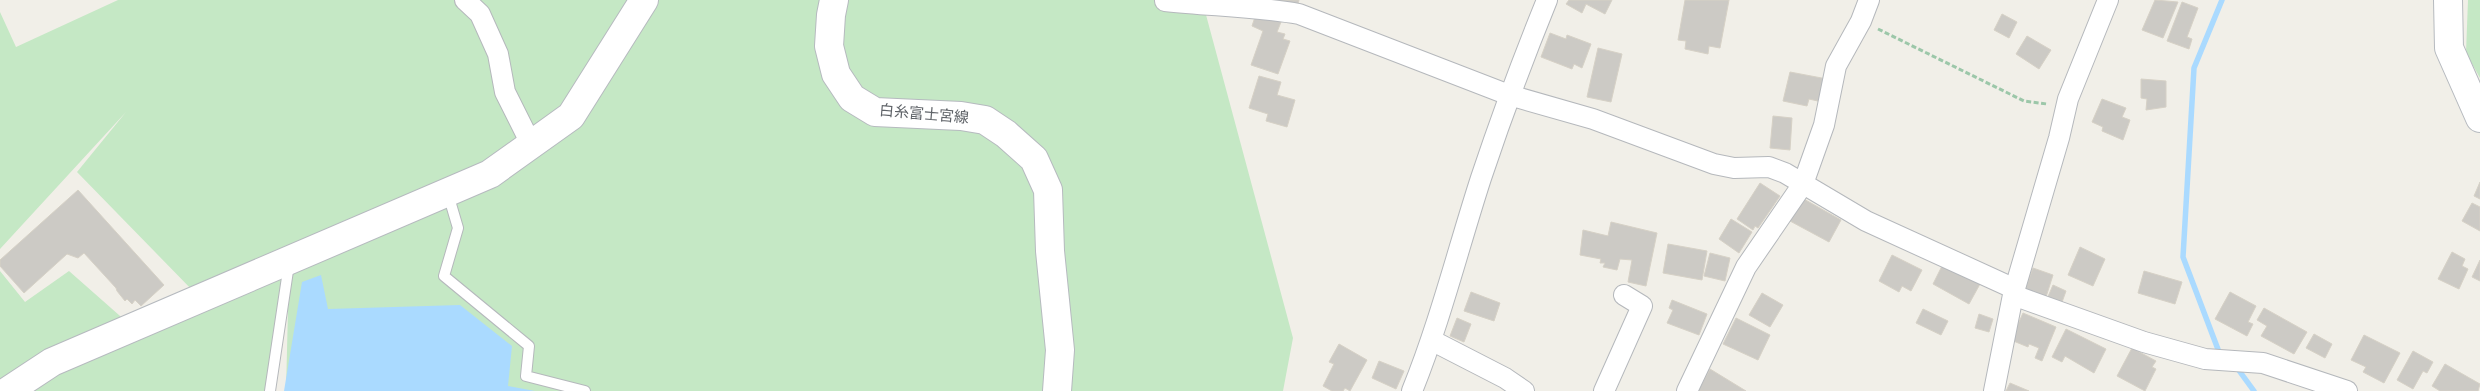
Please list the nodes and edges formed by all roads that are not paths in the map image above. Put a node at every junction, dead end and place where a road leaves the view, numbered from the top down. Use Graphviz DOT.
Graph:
graph roads {
  1 [pos="465,0"];
  2 [pos="644,0"];
  3 [pos="834,0"];
  4 [pos="1547,0"];
  5 [pos="1869,0"];
  6 [pos="2108,0"];
  7 [pos="2448,0"];
  8 [pos="1165,1"];
  9 [pos="1509,95"];
  10 [pos="2480,118"];
  11 [pos="531,144"];
  12 [pos="1803,184"];
  13 [pos="447,192"];
  14 [pos="289,260"];
  15 [pos="2014,292"];
  16 [pos="1624,295"];
  17 [pos="1432,341"];
  18 [pos="8,391"];
  19 [pos="270,391"];
  20 [pos="585,391"];
  21 [pos="1057,391"];
  22 [pos="1412,391"];
  23 [pos="1524,391"];
  24 [pos="1604,391"];
  25 [pos="1688,391"];
  26 [pos="1994,391"];
  27 [pos="2347,391"];
  1 -- 11 [label="street"];
  2 -- 11 [label="street"];
  3 -- 21 [label="street, 白糸富士宮線"];
  4 -- 9 [label="street"];
  5 -- 12 [label="street"];
  6 -- 15 [label="street"];
  7 -- 10 [label="street"];
  8 -- 9 [label="street"];
  9 -- 12 [label="street"];
  9 -- 17 [label="street"];
  11 -- 13 [label="street"];
  12 -- 15 [label="street"];
  12 -- 25 [label="street"];
  13 -- 14 [label="street"];
  13 -- 20 [label="lane"];
  14 -- 18 [label="street"];
  14 -- 19 [label="lane"];
  15 -- 26 [label="street"];
  15 -- 27 [label="street"];
  16 -- 24 [label="street"];
  17 -- 22 [label="street"];
  17 -- 23 [label="street"];
}
